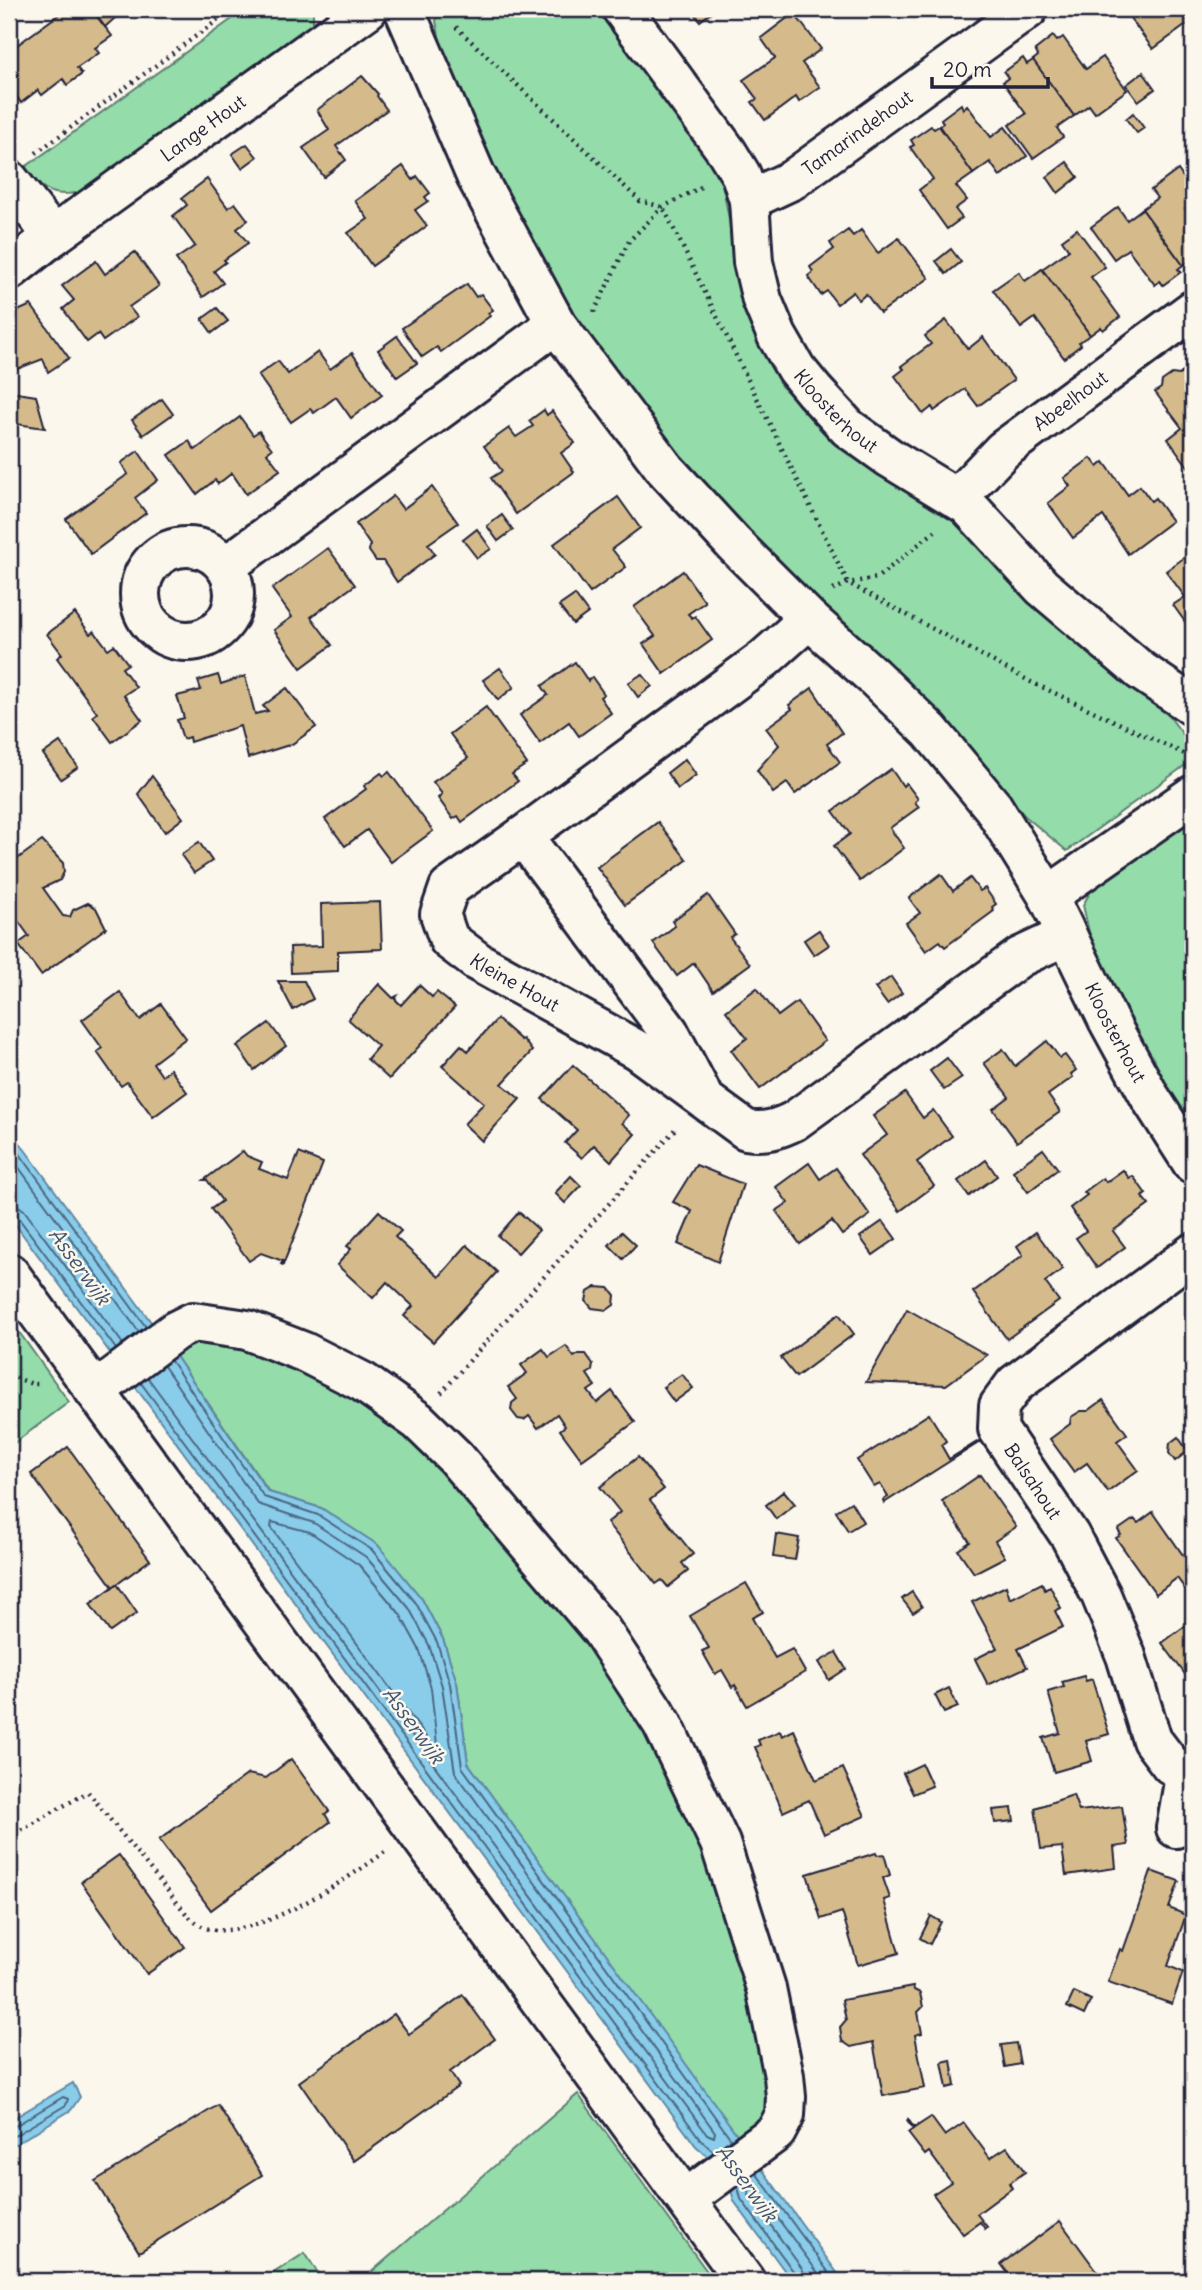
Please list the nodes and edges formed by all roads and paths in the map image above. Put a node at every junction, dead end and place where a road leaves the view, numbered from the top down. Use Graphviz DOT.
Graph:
graph roads {
  1 [pos="233,9"];
  2 [pos="404,9"];
  3 [pos="622,9"];
  4 [pos="1028,9"];
  5 [pos="354,13"];
  6 [pos="20,168"];
  7 [pos="743,184"];
  8 [pos="53,236"];
  9 [pos="9,271"];
  10 [pos="1193,310"];
  11 [pos="566,337"];
  12 [pos="962,502"];
  13 [pos="226,566"];
  14 [pos="803,613"];
  15 [pos="1193,706"];
  16 [pos="1193,794"];
  17 [pos="523,836"];
  18 [pos="1048,896"];
  19 [pos="1067,935"];
  20 [pos="704,1099"];
  21 [pos="1193,1164"];
  22 [pos="1193,1253"];
  23 [pos="9,1273"];
  24 [pos="106,1383"];
  25 [pos="418,1421"];
  26 [pos="1189,1773"];
  27 [pos="1176,1828"];
  28 [pos="417,1830"];
  29 [pos="9,1837"];
  30 [pos="696,2191"];
  31 [pos="745,2281"];
  1 -- 6 [label="path"];
  2 -- 11 [label="street, Kloosterhout"];
  3 -- 7 [label="street"];
  4 -- 7 [label="street, Tamarindehout"];
  5 -- 8 [label="street, Lange Hout"];
  6 -- 8 [label="street"];
  7 -- 11 [label="path"];
  7 -- 12 [label="street, Kloosterhout"];
  8 -- 9 [label="street, Lange Hout"];
  10 -- 12 [label="street, Abeelhout"];
  11 -- 13 [label="street"];
  11 -- 14 [label="street, Kloosterhout"];
  12 -- 14 [label="path"];
  12 -- 15 [label="street, Kloosterhout"];
  14 -- 17 [label="street, Kleine Hout"];
  14 -- 18 [label="street, Kloosterhout"];
  16 -- 18 [label="street"];
  17 -- 20 [label="street, Kleine Hout"];
  17 -- 20 [label="street, Kleine Hout"];
  18 -- 19 [label="street, Kloosterhout"];
  19 -- 20 [label="street, Kleine Hout"];
  19 -- 21 [label="street, Kloosterhout"];
  20 -- 25 [label="path"];
  22 -- 26 [label="street, Balsahout"];
  23 -- 24 [label="street"];
  24 -- 25 [label="street"];
  24 -- 28 [label="street"];
  25 -- 30 [label="street"];
  26 -- 27 [label="street, Balsahout"];
  28 -- 29 [label="path"];
  28 -- 30 [label="street"];
  30 -- 31 [label="street"];
}
